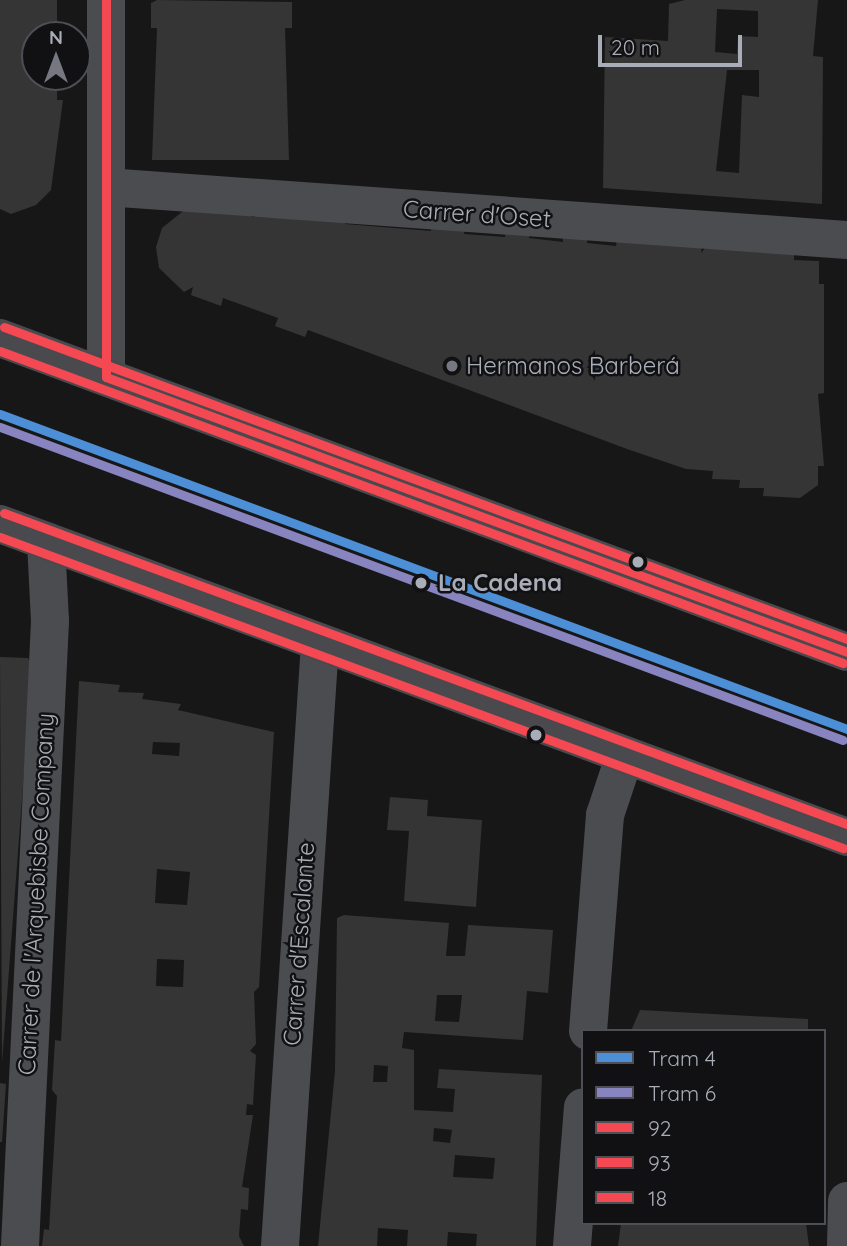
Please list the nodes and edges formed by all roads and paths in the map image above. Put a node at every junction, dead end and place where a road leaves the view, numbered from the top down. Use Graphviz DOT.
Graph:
graph roads {
  1 [pos="106,0"];
  2 [pos="106,187"];
  3 [pos="847,240"];
  4 [pos="0,338"];
  5 [pos="106,377"];
  6 [pos="0,524"];
  7 [pos="46,541"];
  8 [pos="320,643"];
  9 [pos="847,653"];
  10 [pos="625,755"];
  11 [pos="847,837"];
  12 [pos="589,1029"];
  13 [pos="581,1132"];
  14 [pos="847,1202"];
  15 [pos="20,1246"];
  16 [pos="280,1246"];
  17 [pos="572,1246"];
  18 [pos="846,1246"];
  1 -- 2 [label="street"];
  2 -- 3 [label="street, Carrer d'Oset"];
  2 -- 5 [label="street"];
  4 -- 5 [label="main road"];
  5 -- 9 [label="main road"];
  6 -- 7 [label="main road"];
  7 -- 8 [label="main road"];
  7 -- 15 [label="street, Carrer de l'Arquebisbe Company"];
  8 -- 10 [label="main road"];
  8 -- 16 [label="street, Carrer d'Escalante"];
  10 -- 11 [label="main road"];
  10 -- 12 [label="street"];
  13 -- 17 [label="street"];
  14 -- 18 [label="street"];
}
